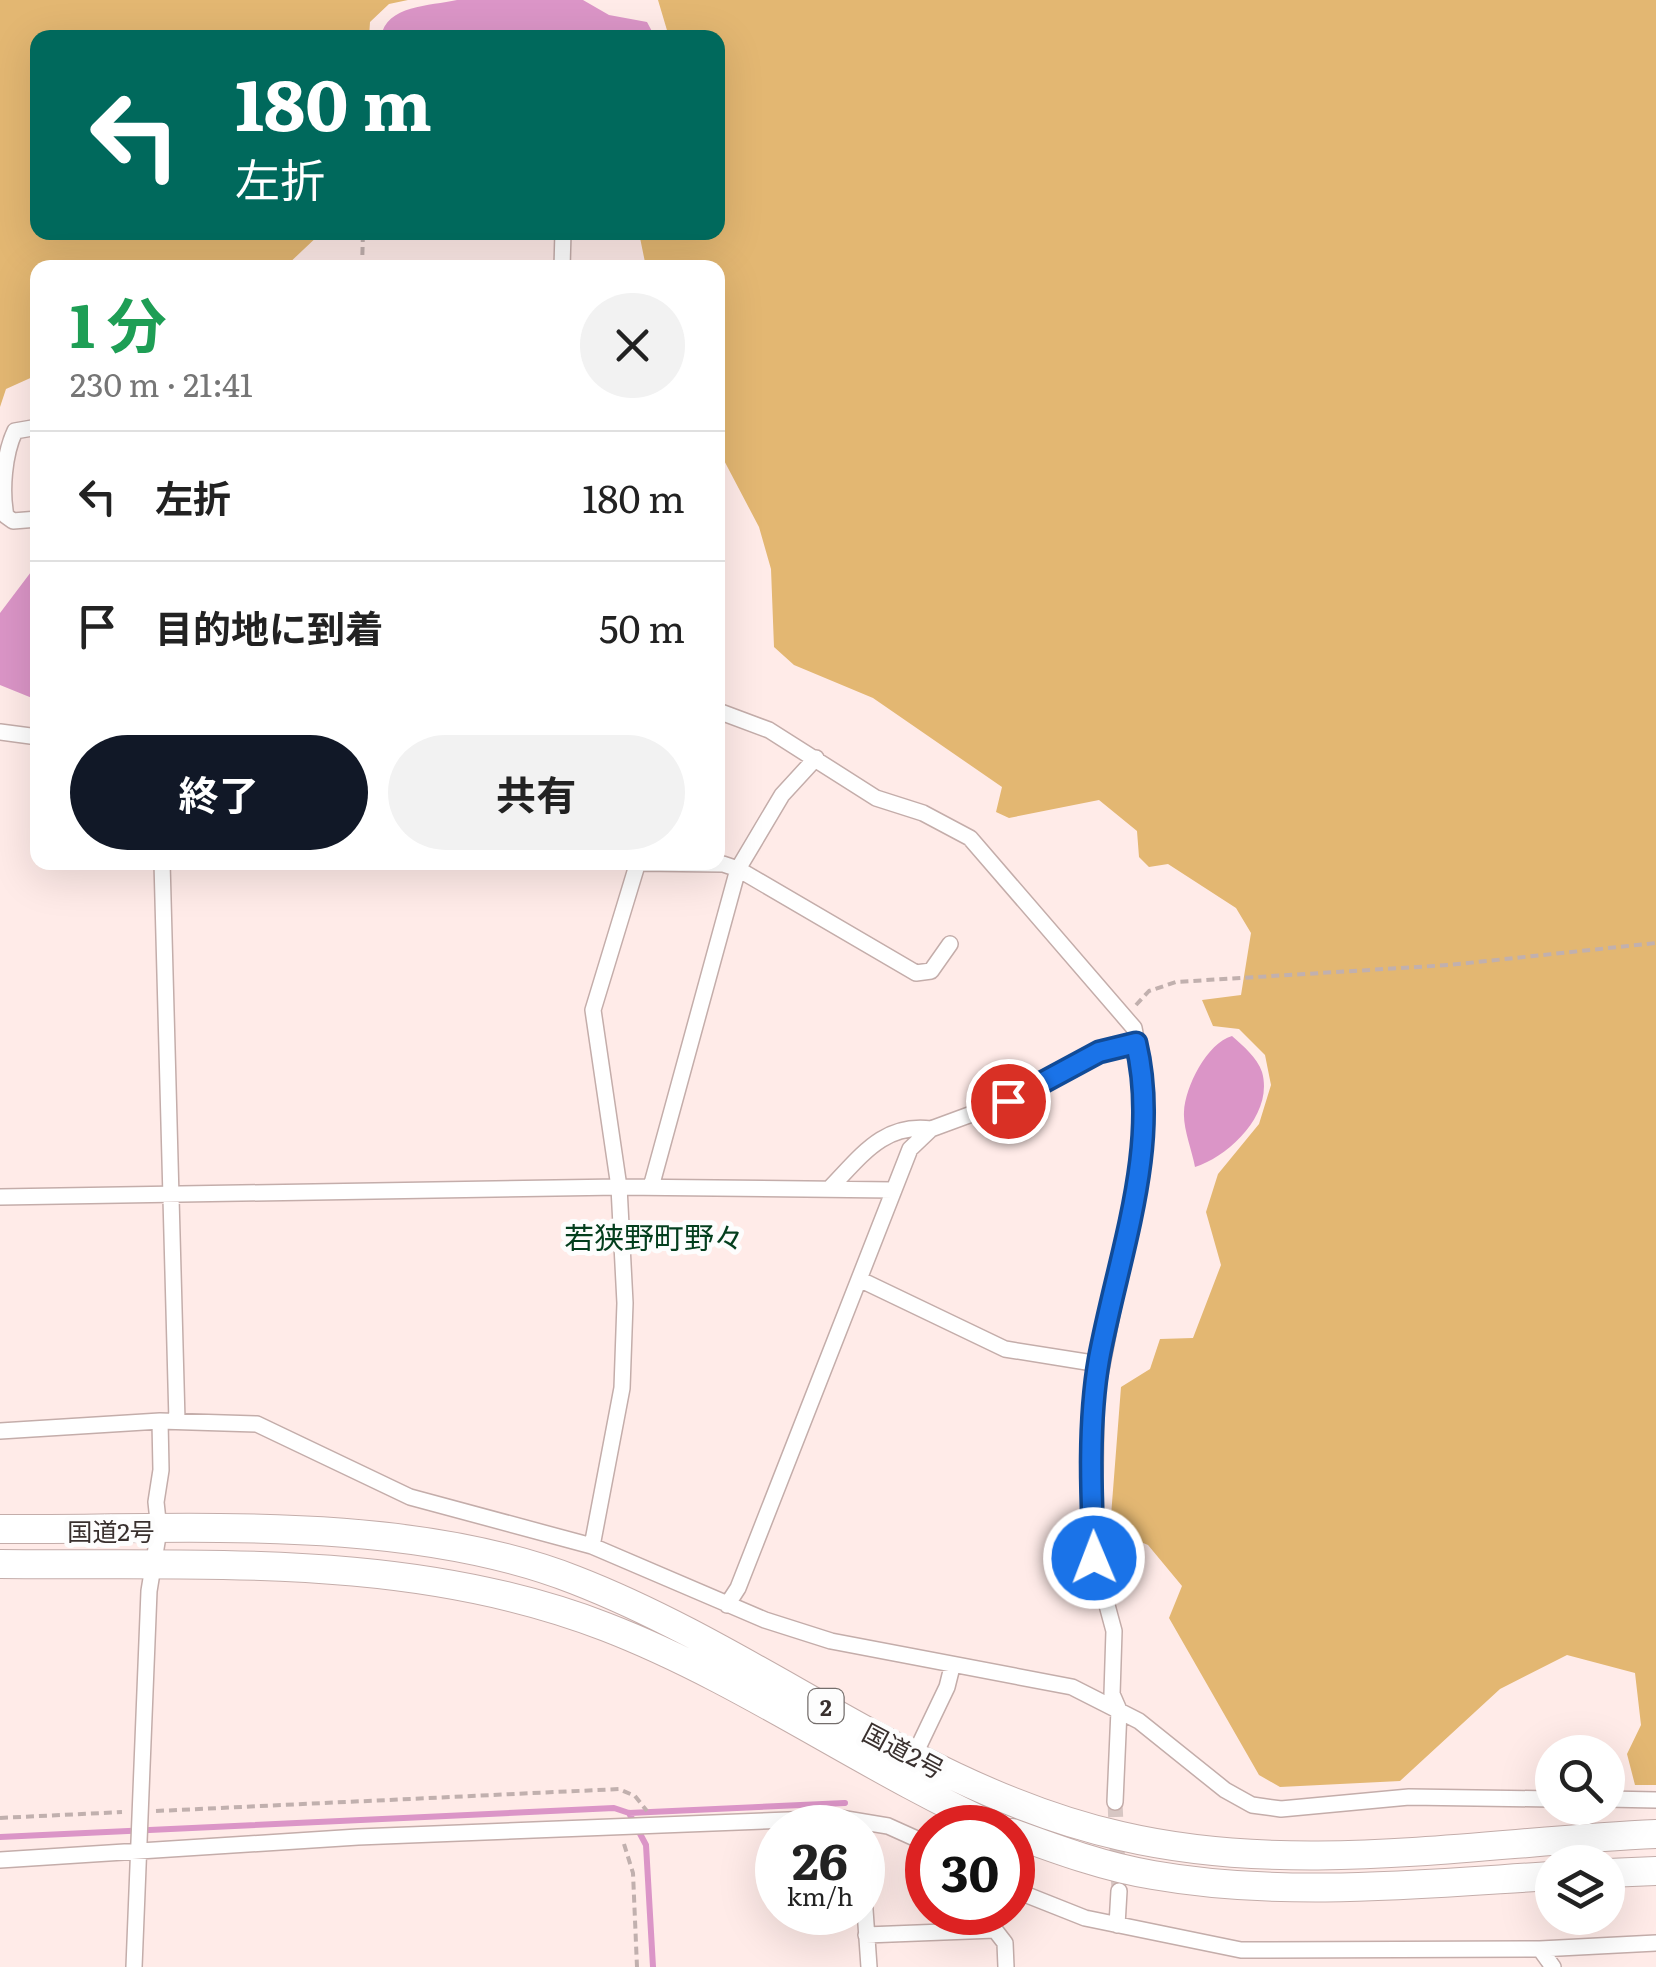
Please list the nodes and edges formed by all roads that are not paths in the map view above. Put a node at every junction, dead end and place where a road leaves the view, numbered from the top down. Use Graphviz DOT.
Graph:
graph roads {
  1 [pos="30,428"];
  2 [pos="30,520"];
  3 [pos="725,714"];
  4 [pos="0,732"];
  5 [pos="30,736"];
  6 [pos="816,758"];
  7 [pos="725,865"];
  8 [pos="738,869"];
  9 [pos="162,870"];
  10 [pos="636,870"];
  11 [pos="950,944"];
  12 [pos="1136,1043"];
  13 [pos="931,1128"];
  14 [pos="651,1186"];
  15 [pos="620,1187"];
  16 [pos="831,1187"];
  17 [pos="893,1190"];
  18 [pos="172,1195"];
  19 [pos="0,1198"];
  20 [pos="861,1280"];
  21 [pos="1098,1364"];
  22 [pos="168,1421"];
  23 [pos="0,1431"];
  24 [pos="0,1529"];
  25 [pos="159,1530"];
  26 [pos="592,1546"];
  27 [pos="0,1564"];
  28 [pos="151,1565"];
  29 [pos="727,1605"];
  30 [pos="952,1667"];
  31 [pos="1119,1710"];
  32 [pos="914,1756"];
  33 [pos="1535,1798"];
  34 [pos="1625,1799"];
  35 [pos="1656,1800"];
  36 [pos="1115,1802"];
  37 [pos="950,1805"];
  38 [pos="755,1826"];
  39 [pos="1656,1834"];
  40 [pos="1035,1840"];
  41 [pos="139,1847"];
  42 [pos="0,1860"];
  43 [pos="1656,1871"];
  44 [pos="1625,1873"];
  45 [pos="1535,1877"];
  46 [pos="1120,1891"];
  47 [pos="1035,1897"];
  48 [pos="1117,1925"];
  49 [pos="885,1934"];
  50 [pos="866,1935"];
  51 [pos="1656,1943"];
  52 [pos="1540,1949"];
  53 [pos="134,1967"];
  54 [pos="869,1967"];
  55 [pos="1006,1967"];
  56 [pos="1552,1967"];
  1 -- 2 [label="street"];
  3 -- 6 [label="street"];
  4 -- 5 [label="street"];
  6 -- 8 [label="street"];
  6 -- 12 [label="street"];
  7 -- 8 [label="street"];
  8 -- 11 [label="street"];
  8 -- 14 [label="street"];
  9 -- 18 [label="street"];
  10 -- 15 [label="street"];
  12 -- 13 [label="street"];
  12 -- 21 [label="street"];
  13 -- 16 [label="street"];
  13 -- 17 [label="street"];
  14 -- 15 [label="street"];
  14 -- 16 [label="street"];
  15 -- 18 [label="street"];
  15 -- 26 [label="street"];
  16 -- 17 [label="street"];
  17 -- 20 [label="street"];
  18 -- 19 [label="street"];
  18 -- 22 [label="street"];
  20 -- 21 [label="street"];
  20 -- 29 [label="street"];
  21 -- 31 [label="street"];
  22 -- 23 [label="street"];
  22 -- 25 [label="street"];
  22 -- 26 [label="street"];
  24 -- 25 [label="highway, 国道2号 / 2"];
  25 -- 28 [label="street"];
  25 -- 32 [label="highway, 国道2号 / 2"];
  26 -- 29 [label="street"];
  27 -- 28 [label="highway, 国道2号 / 2"];
  28 -- 37 [label="highway, 国道2号 / 2"];
  28 -- 41 [label="street"];
  29 -- 30 [label="street"];
  30 -- 31 [label="street"];
  30 -- 32 [label="street"];
  31 -- 33 [label="street"];
  31 -- 36 [label="street"];
  32 -- 39 [label="highway, 国道2号 / 2"];
  34 -- 35 [label="street"];
  38 -- 41 [label="street"];
  40 -- 45 [label="highway"];
  41 -- 42 [label="street"];
  41 -- 53 [label="street"];
  43 -- 44 [label="highway"];
  46 -- 48 [label="street"];
  47 -- 48 [label="street"];
  48 -- 52 [label="street"];
  49 -- 55 [label="street"];
  50 -- 54 [label="street"];
  51 -- 52 [label="street"];
  52 -- 56 [label="street"];
}
